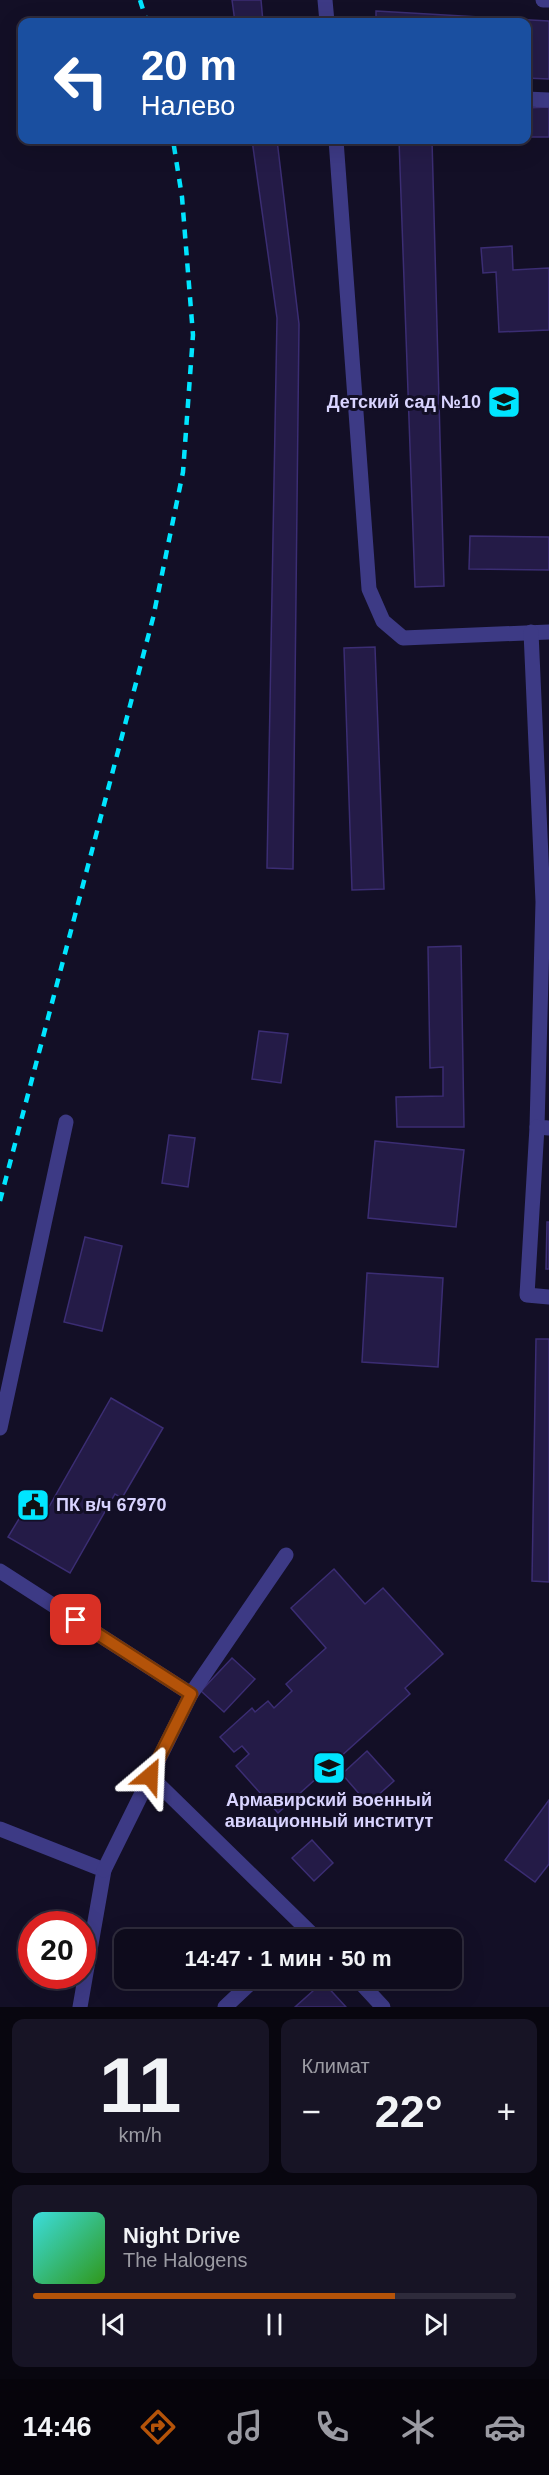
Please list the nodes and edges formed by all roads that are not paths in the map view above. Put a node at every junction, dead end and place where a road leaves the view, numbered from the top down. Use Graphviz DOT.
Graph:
graph roads {
  1 [pos="325,0"];
  2 [pos="543,0"];
  3 [pos="549,0"];
  4 [pos="327,18"];
  5 [pos="531,99"];
  6 [pos="549,100"];
  7 [pos="336,144"];
  8 [pos="531,632"];
  9 [pos="549,632"];
  10 [pos="546,902"];
  11 [pos="66,1122"];
  12 [pos="543,1127"];
  13 [pos="549,1297"];
  14 [pos="0,1428"];
  15 [pos="286,1555"];
  16 [pos="0,1571"];
  17 [pos="191,1694"];
  18 [pos="150,1776"];
  19 [pos="0,1829"];
  20 [pos="104,1870"];
  21 [pos="301,1929"];
  22 [pos="244,1989"];
  23 [pos="366,1989"];
  24 [pos="80,2007"];
  25 [pos="225,2007"];
  26 [pos="383,2007"];
  1 -- 4 [label="lane"];
  2 -- 3 [label="lane"];
  5 -- 6 [label="lane"];
  7 -- 8 [label="lane"];
  8 -- 9 [label="lane"];
  8 -- 10 [label="lane"];
  10 -- 12 [label="lane"];
  11 -- 14 [label="lane"];
  12 -- 13 [label="lane"];
  15 -- 17 [label="lane"];
  16 -- 17 [label="lane"];
  17 -- 18 [label="lane"];
  18 -- 20 [label="lane"];
  18 -- 21 [label="lane"];
  19 -- 20 [label="lane"];
  20 -- 24 [label="lane"];
  22 -- 25 [label="lane"];
  23 -- 26 [label="lane"];
}
